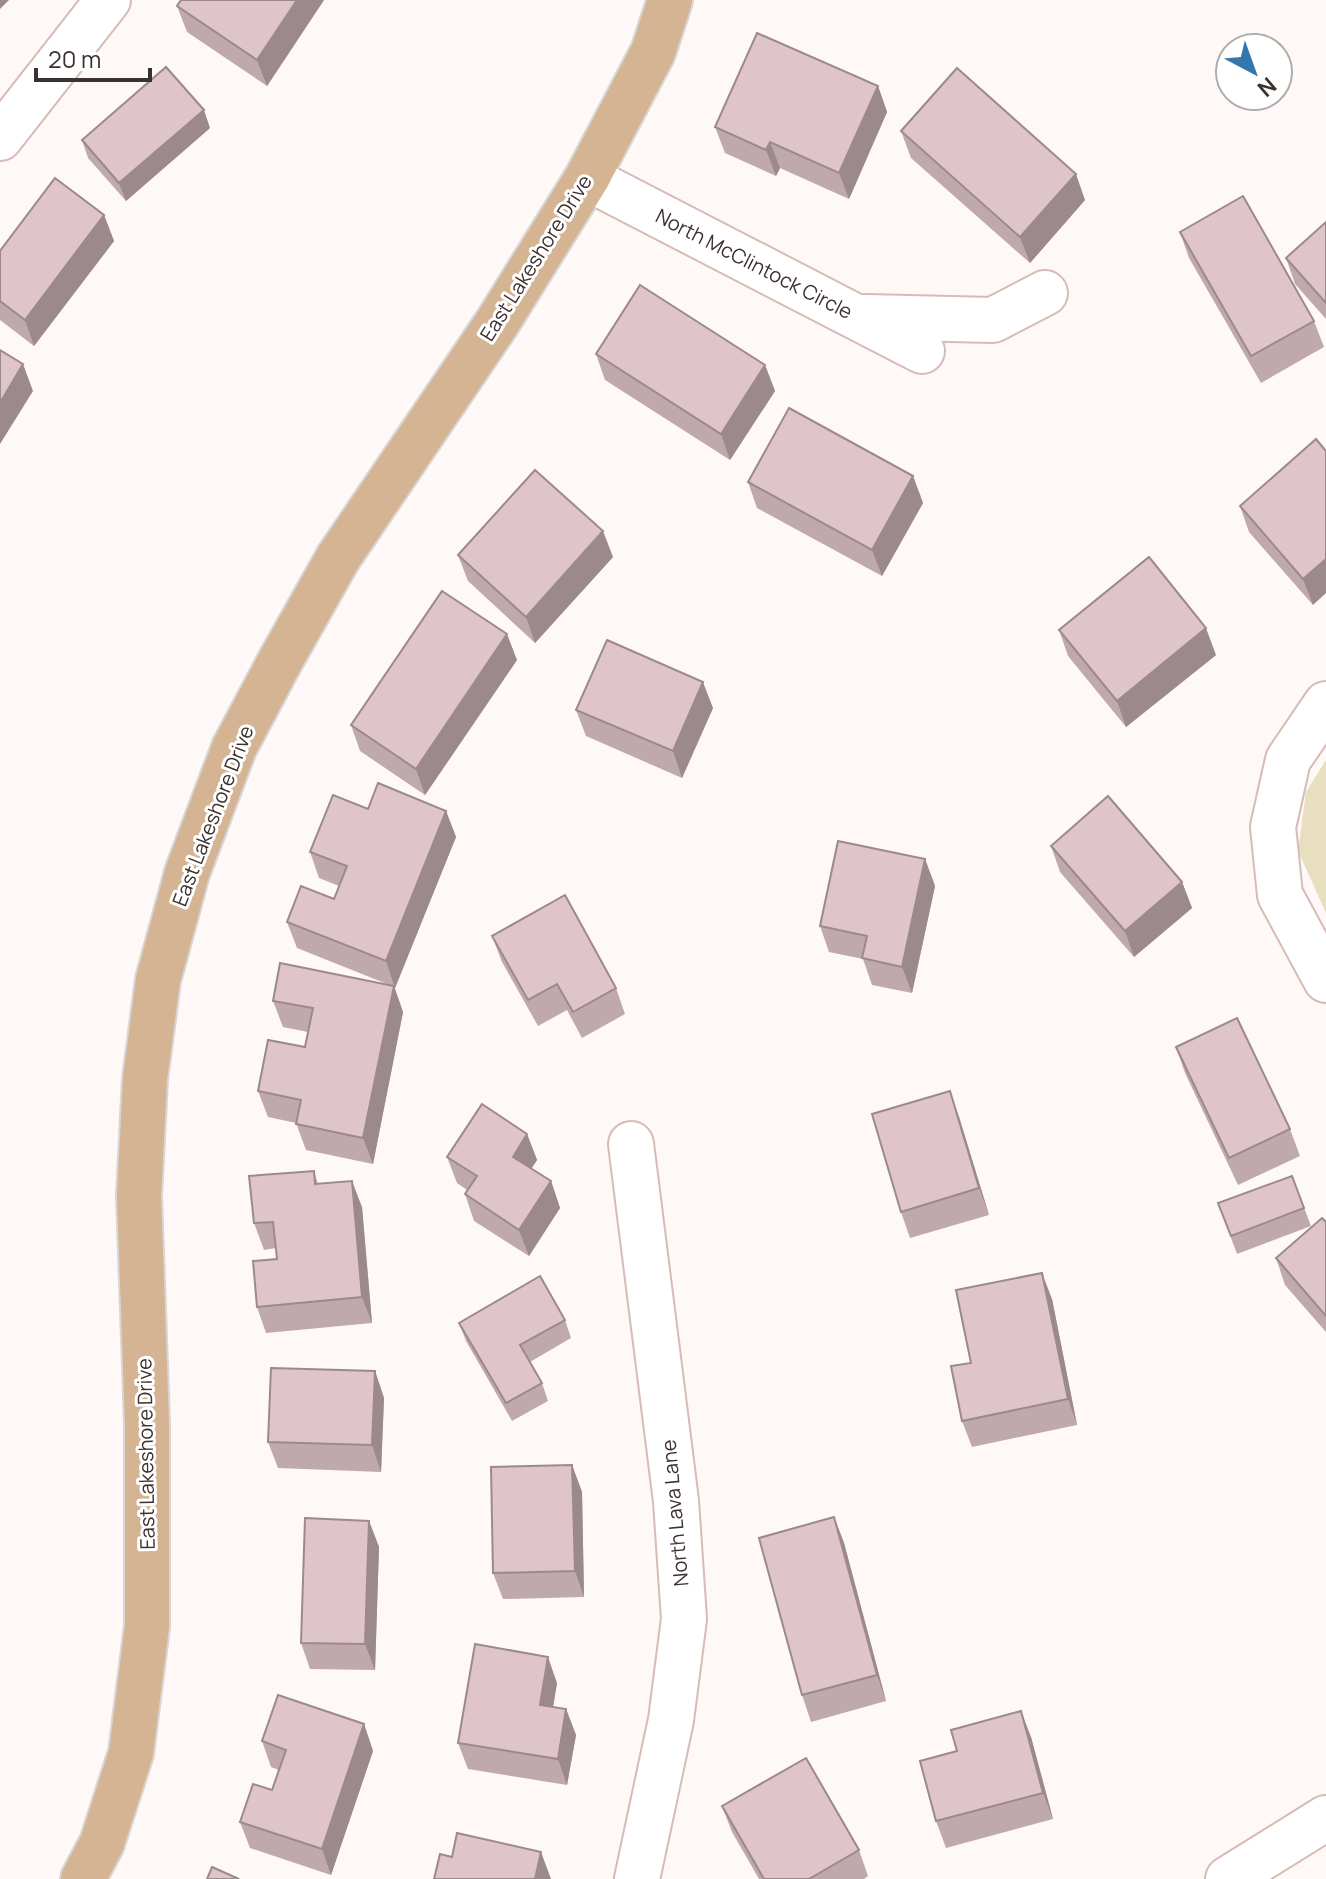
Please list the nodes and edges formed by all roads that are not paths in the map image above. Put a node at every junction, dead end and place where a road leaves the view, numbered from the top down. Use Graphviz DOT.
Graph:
graph roads {
  1 [pos="108,0"];
  2 [pos="670,0"];
  3 [pos="0,138"];
  4 [pos="587,178"];
  5 [pos="1045,293"];
  6 [pos="855,316"];
  7 [pos="922,351"];
  8 [pos="1326,704"];
  9 [pos="1326,980"];
  10 [pos="631,1144"];
  11 [pos="1326,1818"];
  12 [pos="83,1879"];
  13 [pos="637,1879"];
  14 [pos="1228,1879"];
  1 -- 3 [label="street"];
  2 -- 4 [label="main road, East Lakeshore Drive"];
  4 -- 6 [label="street, North McClintock Circle"];
  4 -- 12 [label="main road, East Lakeshore Drive"];
  5 -- 6 [label="street"];
  6 -- 7 [label="street, North McClintock Circle"];
  8 -- 9 [label="street"];
  10 -- 13 [label="street, North Lava Lane"];
  11 -- 14 [label="street"];
}
